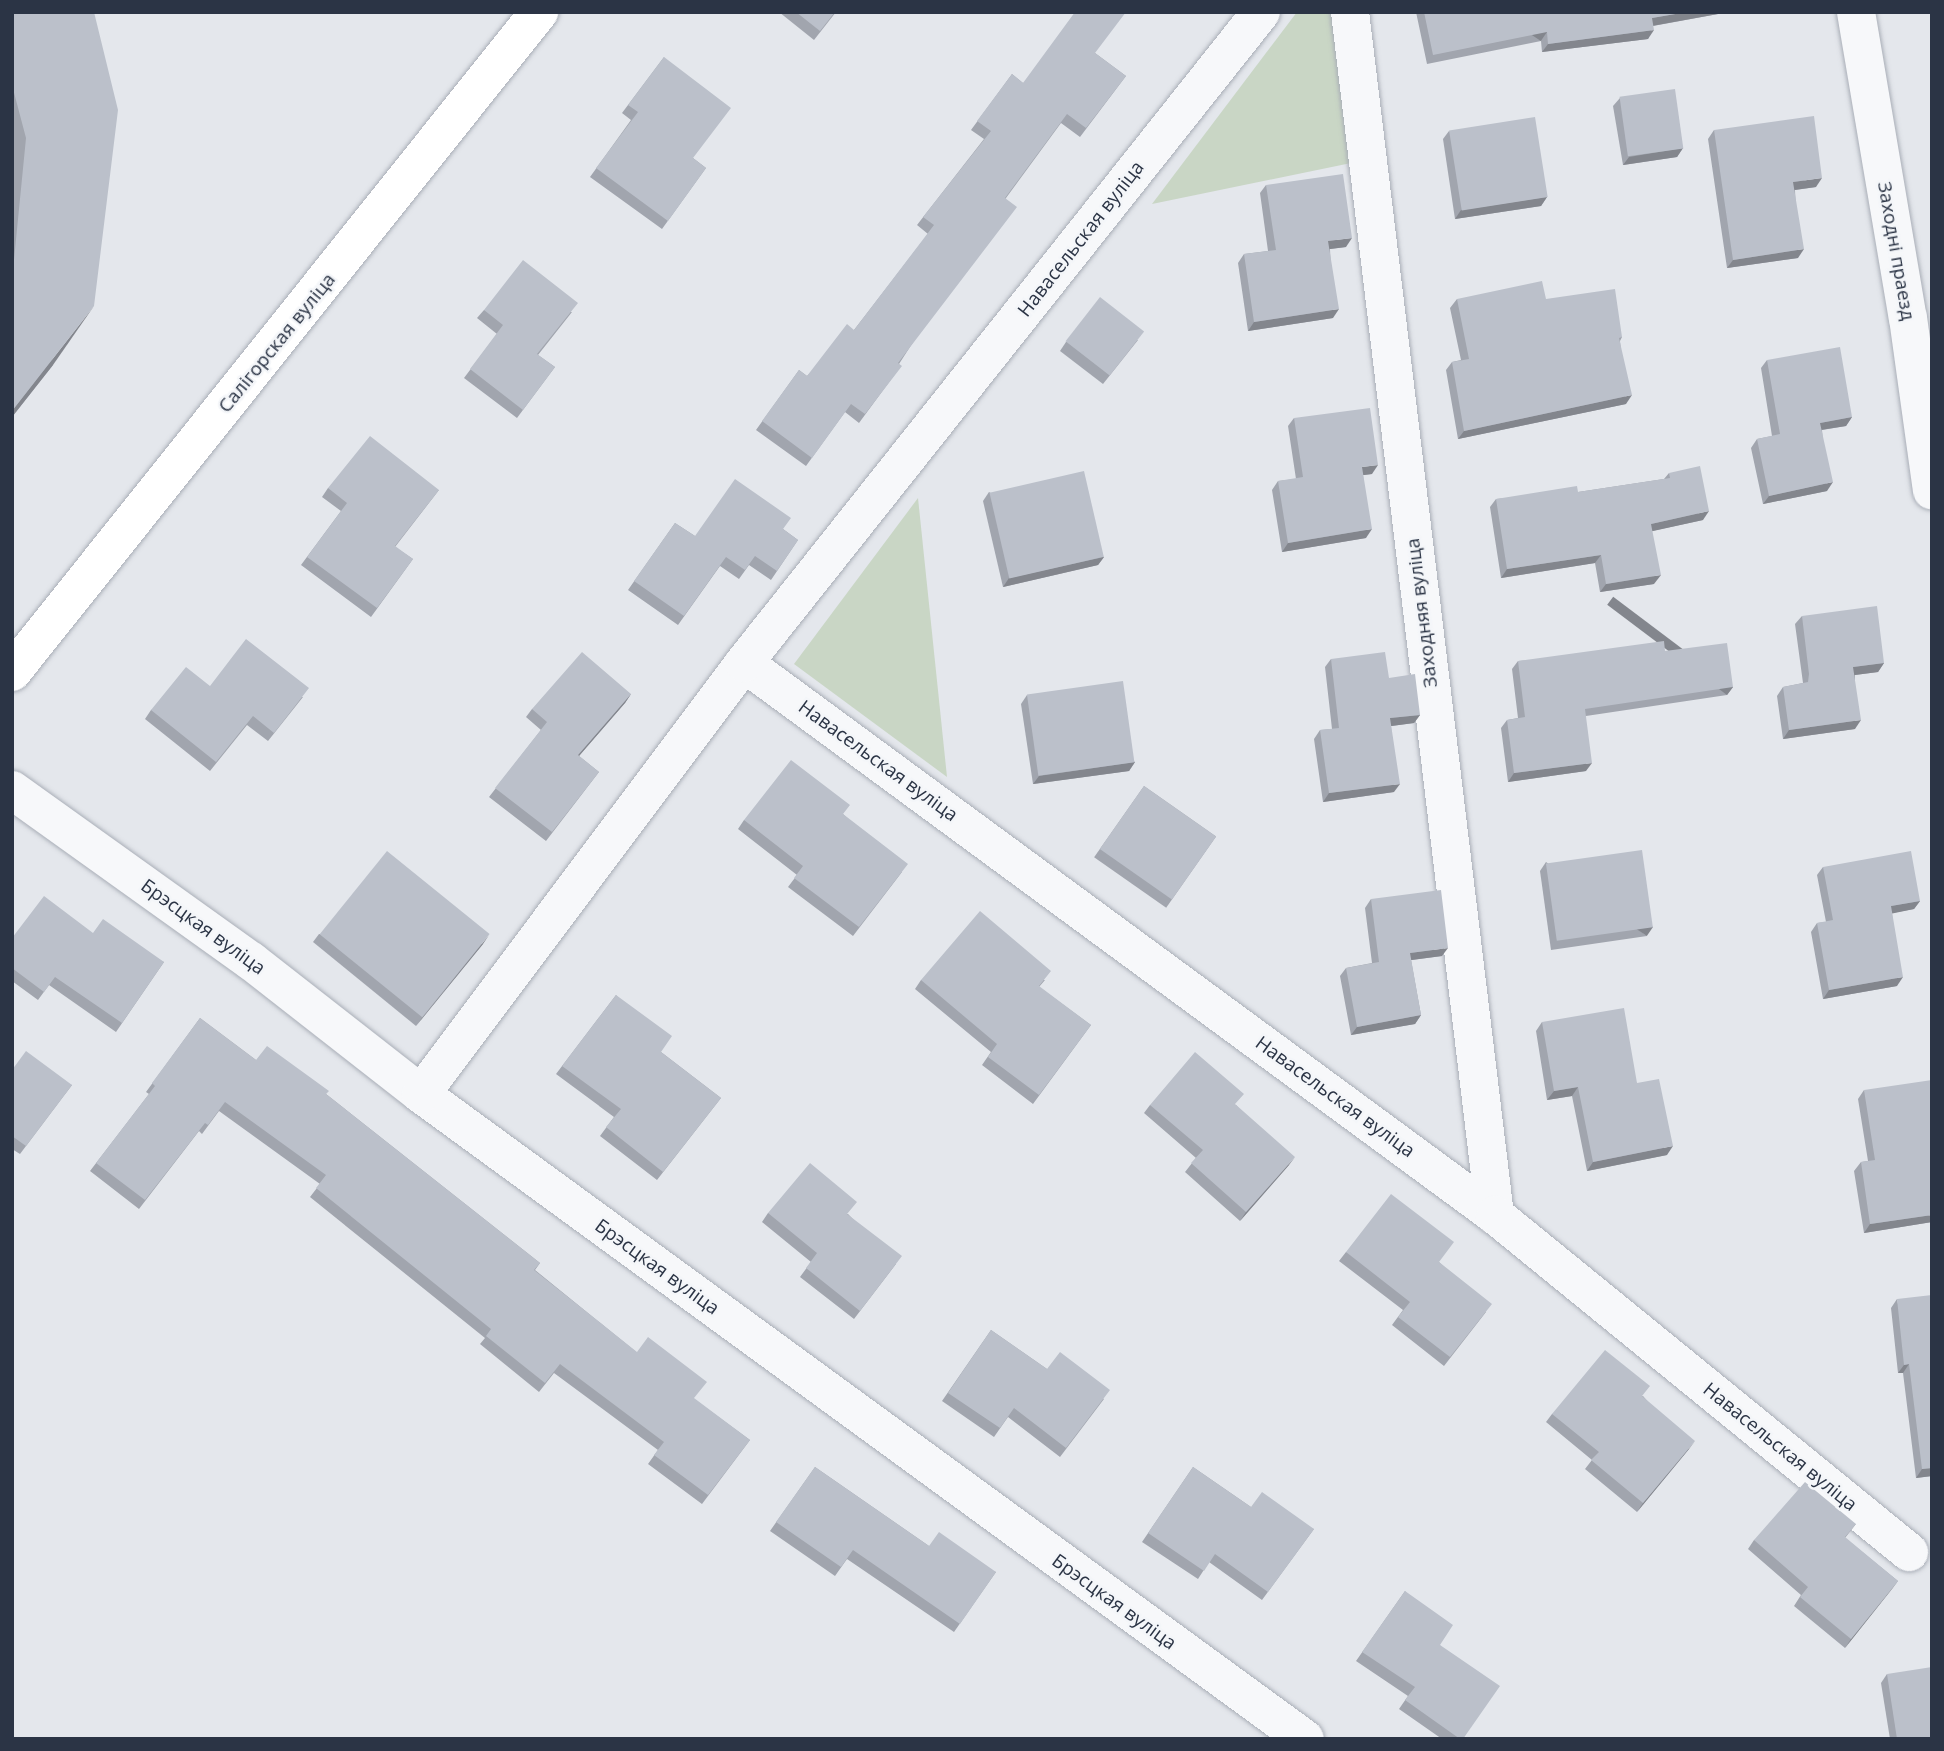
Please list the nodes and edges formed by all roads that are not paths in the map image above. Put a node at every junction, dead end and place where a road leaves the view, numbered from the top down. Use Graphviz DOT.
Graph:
graph roads {
  1 [pos="539,12"];
  2 [pos="1261,12"];
  3 [pos="1350,12"];
  4 [pos="1856,12"];
  5 [pos="1932,490"];
  6 [pos="744,663"];
  7 [pos="12,673"];
  8 [pos="12,790"];
  9 [pos="421,1094"];
  10 [pos="1495,1214"];
  11 [pos="1909,1552"];
  12 [pos="1305,1739"];
  1 -- 7 [label="main road, Салігорская вуліца"];
  2 -- 6 [label="street, Навасельская вуліца"];
  3 -- 10 [label="street, Заходняя вуліца"];
  4 -- 5 [label="street, Заходні праезд"];
  6 -- 9 [label="street, Навасельская вуліца"];
  6 -- 10 [label="street, Навасельская вуліца"];
  8 -- 9 [label="street, Брэсцкая вуліца"];
  9 -- 12 [label="street, Брэсцкая вуліца"];
  10 -- 11 [label="street, Навасельская вуліца"];
}
